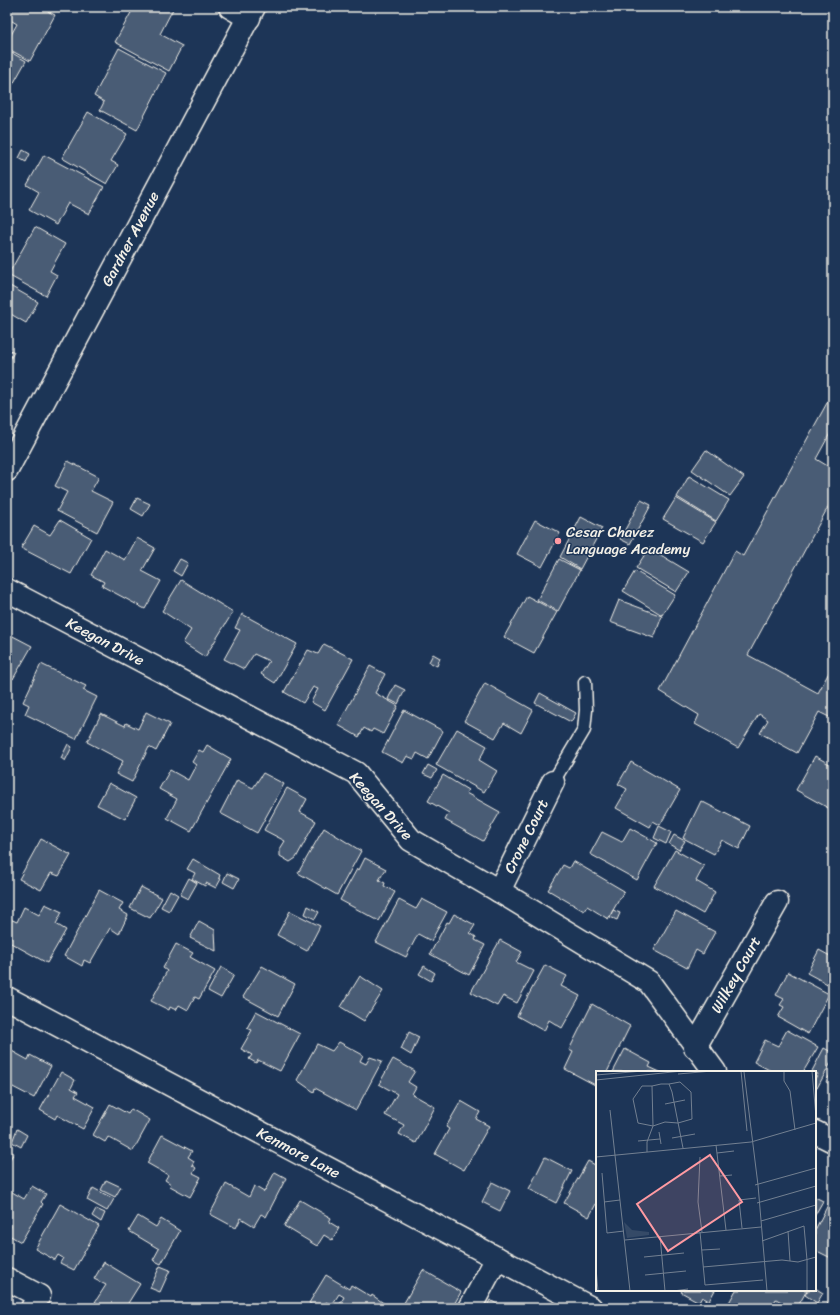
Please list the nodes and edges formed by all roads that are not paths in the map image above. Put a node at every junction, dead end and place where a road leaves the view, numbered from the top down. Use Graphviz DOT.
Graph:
graph roads {
  1 [pos="230,7"];
  2 [pos="252,12"];
  3 [pos="7,470"];
  4 [pos="7,590"];
  5 [pos="585,682"];
  6 [pos="553,782"];
  7 [pos="499,891"];
  8 [pos="777,902"];
  9 [pos="7,998"];
  10 [pos="695,1047"];
  11 [pos="714,1071"];
  12 [pos="816,1132"];
  13 [pos="833,1141"];
  14 [pos="497,1258"];
  15 [pos="7,1279"];
  16 [pos="32,1308"];
  17 [pos="470,1308"];
  18 [pos="591,1308"];
  1 -- 2 [label="street"];
  2 -- 3 [label="street, Gardner Avenue"];
  4 -- 7 [label="street, Keegan Drive"];
  5 -- 6 [label="lane"];
  6 -- 7 [label="street, Crone Court"];
  7 -- 10 [label="street, Keegan Drive"];
  8 -- 10 [label="street, Wilkey Court"];
  9 -- 14 [label="street, Kenmore Lane"];
  10 -- 11 [label="street, Keegan Drive"];
  12 -- 13 [label="street"];
  14 -- 17 [label="street"];
  14 -- 18 [label="street, Kenmore Lane"];
  15 -- 16 [label="street"];
}
